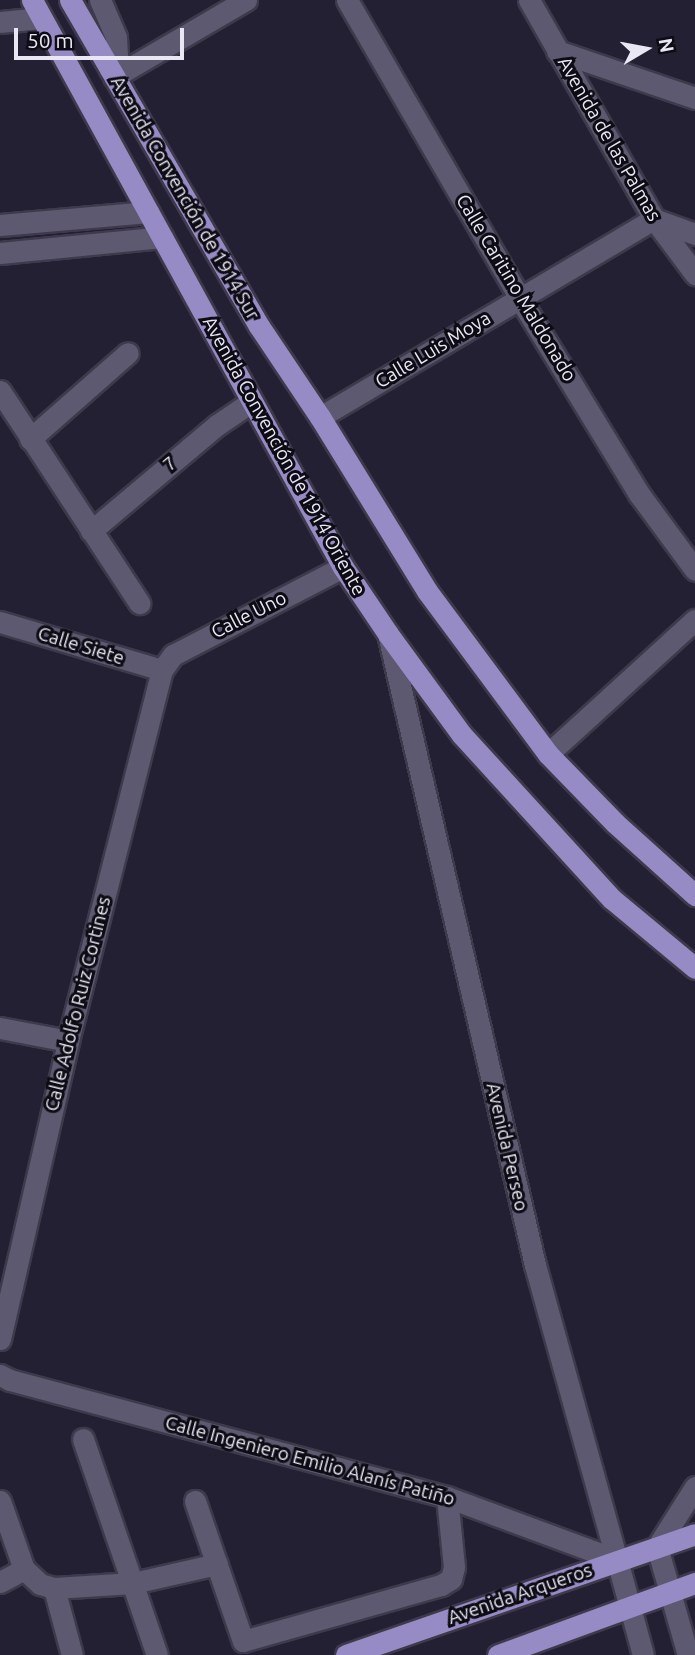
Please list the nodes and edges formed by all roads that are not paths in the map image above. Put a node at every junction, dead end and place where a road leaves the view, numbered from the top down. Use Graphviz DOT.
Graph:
graph roads {
  1 [pos="70,0"];
  2 [pos="100,0"];
  3 [pos="246,0"];
  4 [pos="347,0"];
  5 [pos="529,0"];
  6 [pos="36,9"];
  7 [pos="0,22"];
  8 [pos="557,51"];
  9 [pos="112,73"];
  10 [pos="695,98"];
  11 [pos="105,135"];
  12 [pos="148,212"];
  13 [pos="654,219"];
  14 [pos="0,225"];
  15 [pos="695,234"];
  16 [pos="162,237"];
  17 [pos="0,253"];
  18 [pos="695,274"];
  19 [pos="520,299"];
  20 [pos="128,352"];
  21 [pos="0,391"];
  22 [pos="251,402"];
  23 [pos="320,417"];
  24 [pos="30,439"];
  25 [pos="91,531"];
  26 [pos="343,567"];
  27 [pos="695,570"];
  28 [pos="139,603"];
  29 [pos="695,620"];
  30 [pos="0,622"];
  31 [pos="388,634"];
  32 [pos="162,670"];
  33 [pos="548,754"];
  34 [pos="695,895"];
  35 [pos="695,968"];
  36 [pos="0,1028"];
  37 [pos="68,1041"];
  38 [pos="3,1301"];
  39 [pos="0,1339"];
  40 [pos="0,1375"];
  41 [pos="83,1438"];
  42 [pos="695,1487"];
  43 [pos="447,1497"];
  44 [pos="195,1501"];
  45 [pos="0,1502"];
  46 [pos="695,1534"];
  47 [pos="657,1547"];
  48 [pos="617,1560"];
  49 [pos="217,1564"];
  50 [pos="24,1569"];
  51 [pos="0,1582"];
  52 [pos="133,1583"];
  53 [pos="695,1583"];
  54 [pos="54,1588"];
  55 [pos="670,1592"];
  56 [pos="630,1606"];
  57 [pos="72,1655"];
  58 [pos="157,1655"];
  59 [pos="346,1655"];
  60 [pos="498,1655"];
  61 [pos="643,1655"];
  62 [pos="688,1655"];
  1 -- 9 [label="main road, Avenida Convención de 1914 Sur"];
  2 -- 9 [label="street, Avenida Convención de 1914 Sur"];
  3 -- 9 [label="street"];
  4 -- 19 [label="street, Calle Caritino Maldonado"];
  5 -- 8 [label="street, Avenida de las Palmas"];
  6 -- 7 [label="street"];
  6 -- 11 [label="main road, Avenida Convención de 1914 Sur"];
  8 -- 10 [label="street"];
  8 -- 13 [label="street, Avenida de las Palmas"];
  9 -- 23 [label="main road, Avenida Convención de 1914 Sur"];
  11 -- 12 [label="main road, Avenida Convención de 1914 Oriente"];
  12 -- 14 [label="street"];
  12 -- 16 [label="main road, Avenida Convención de 1914 Oriente"];
  13 -- 15 [label="street"];
  13 -- 18 [label="street, Avenida de las Palmas"];
  13 -- 19 [label="street, Calle Luis Moya"];
  16 -- 17 [label="street"];
  16 -- 22 [label="main road, Avenida Convención de 1914 Oriente"];
  19 -- 23 [label="street, Calle Luis Moya"];
  19 -- 27 [label="street, Calle Caritino Maldonado"];
  20 -- 24 [label="street"];
  21 -- 24 [label="street"];
  22 -- 25 [label="street, 7"];
  22 -- 26 [label="main road, Avenida Convención de 1914 Oriente"];
  23 -- 33 [label="main road"];
  24 -- 25 [label="street"];
  25 -- 28 [label="street"];
  26 -- 31 [label="main road, Avenida Convención de 1914 Oriente"];
  26 -- 32 [label="street, Calle Uno"];
  29 -- 33 [label="street"];
  30 -- 32 [label="street, Calle Siete"];
  31 -- 35 [label="main road, Avenida Convención de 1914 Oriente"];
  31 -- 48 [label="street, Avenida Perseo"];
  32 -- 37 [label="street, Calle Adolfo Ruiz Cortines"];
  33 -- 34 [label="main road"];
  36 -- 37 [label="street"];
  37 -- 38 [label="street, Calle Adolfo Ruiz Cortines"];
  38 -- 39 [label="street, Calle Adolfo Ruiz Cortines"];
  40 -- 43 [label="street, Calle Ingeniero Emilio Alanís Patiño"];
  41 -- 52 [label="street"];
  42 -- 47 [label="street"];
  43 -- 48 [label="street, Calle Ingeniero Emilio Alanís Patiño"];
  43 -- 49 [label="street"];
  44 -- 49 [label="street"];
  45 -- 50 [label="street"];
  46 -- 47 [label="main road, Avenida Arqueros"];
  47 -- 48 [label="main road, Avenida Arqueros"];
  47 -- 55 [label="street"];
  48 -- 56 [label="street, Avenida Perseo"];
  48 -- 59 [label="main road, Avenida Arqueros"];
  49 -- 52 [label="street"];
  50 -- 51 [label="street"];
  50 -- 54 [label="street"];
  52 -- 54 [label="street"];
  52 -- 58 [label="street"];
  53 -- 55 [label="main road"];
  54 -- 57 [label="street"];
  55 -- 56 [label="main road"];
  55 -- 62 [label="street"];
  56 -- 60 [label="main road"];
  56 -- 61 [label="street, Avenida Perseo"];
}
